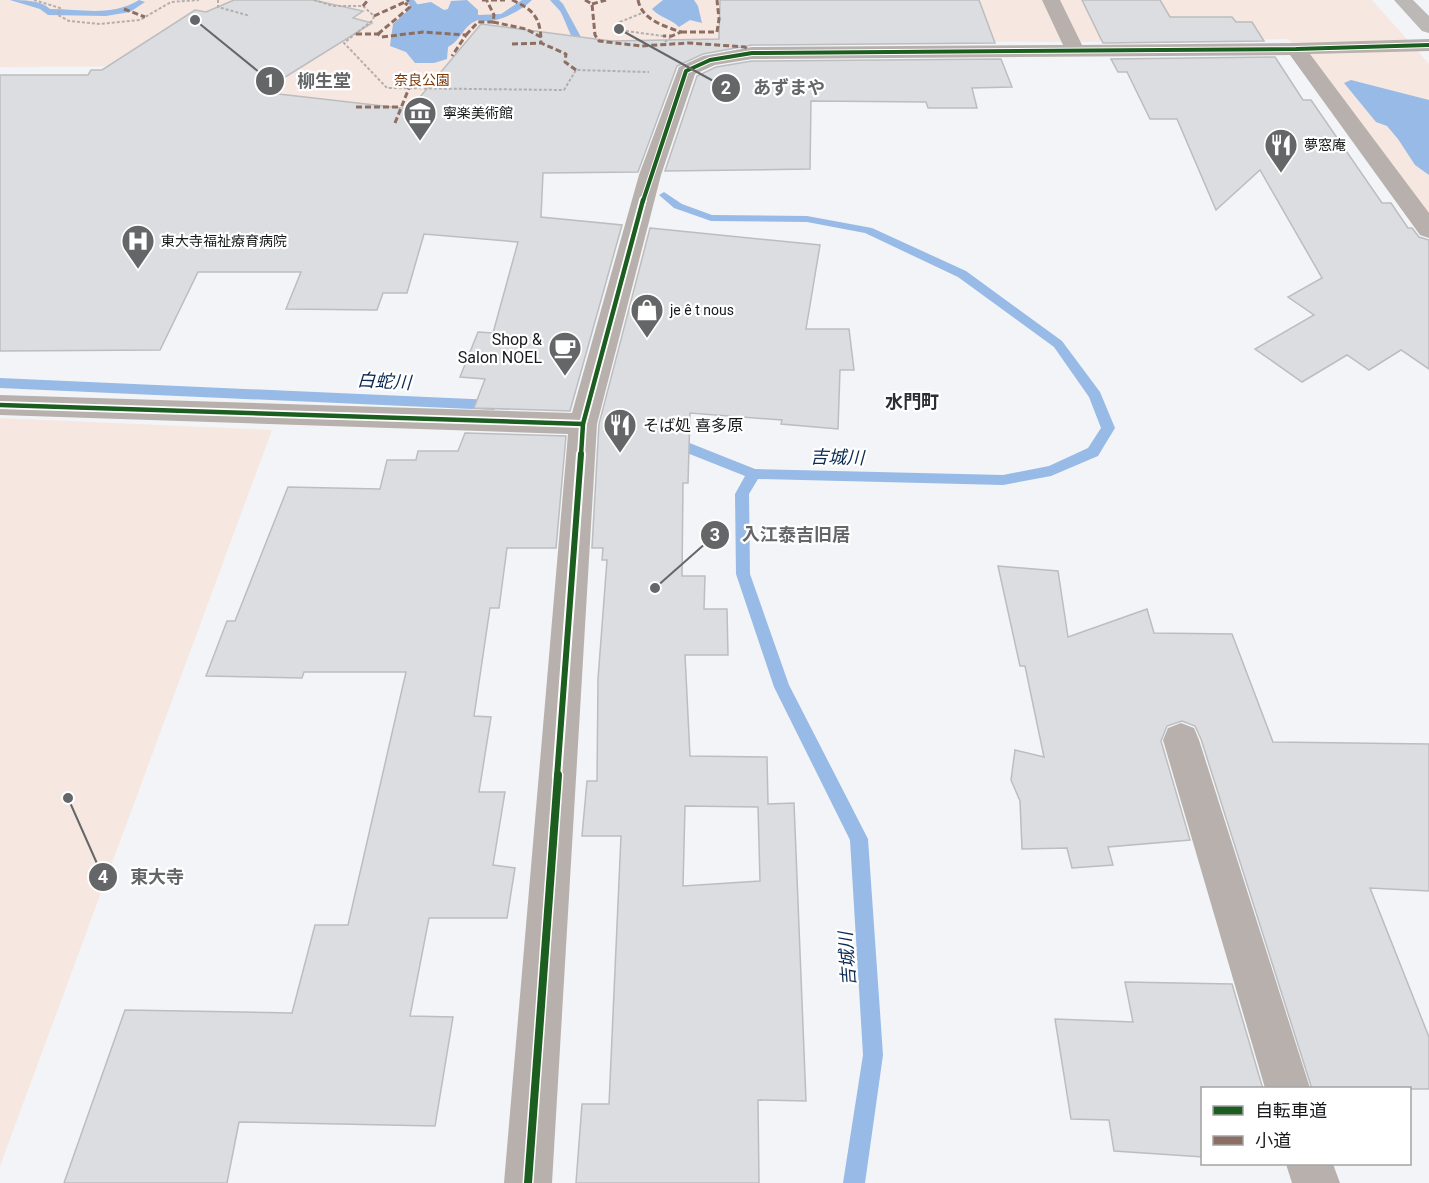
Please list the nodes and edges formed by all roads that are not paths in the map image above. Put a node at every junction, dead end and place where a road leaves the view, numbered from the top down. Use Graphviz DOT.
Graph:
graph roads {
  1 [pos="1051,0"];
  2 [pos="1403,0"];
  3 [pos="1429,27"];
  4 [pos="1429,45"];
  5 [pos="1296,49"];
  6 [pos="1075,50"];
  7 [pos="1429,230"];
  8 [pos="0,405"];
  9 [pos="583,424"];
  10 [pos="1181,740"];
  11 [pos="1287,1087"];
  12 [pos="1310,1165"];
  13 [pos="528,1183"];
  14 [pos="1316,1183"];
  1 -- 6 [label="street"];
  2 -- 3 [label="highway"];
  4 -- 5 [label="street"];
  5 -- 6 [label="street"];
  5 -- 7 [label="street"];
  6 -- 9 [label="street"];
  8 -- 9 [label="street"];
  9 -- 13 [label="street"];
  10 -- 11 [label="street"];
  12 -- 14 [label="street"];
}
